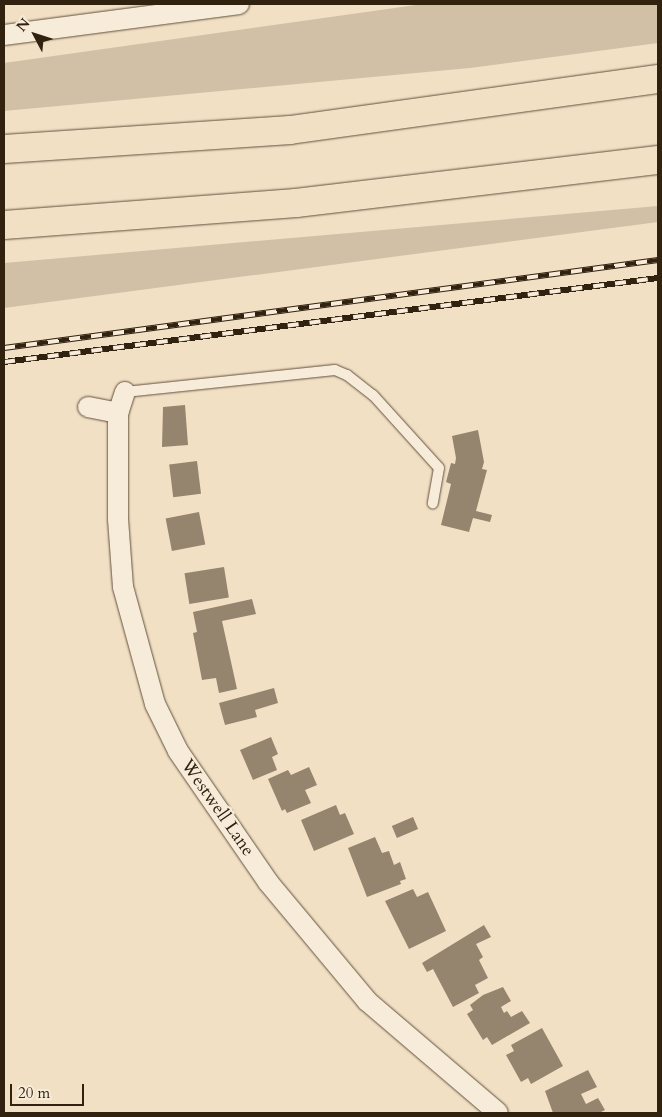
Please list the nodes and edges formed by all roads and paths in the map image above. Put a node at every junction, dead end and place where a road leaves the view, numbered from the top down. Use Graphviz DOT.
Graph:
graph roads {
  1 [pos="239,4"];
  2 [pos="216,5"];
  3 [pos="4,35"];
  4 [pos="658,79"];
  5 [pos="4,150"];
  6 [pos="658,160"];
  7 [pos="4,225"];
  8 [pos="125,392"];
  9 [pos="88,407"];
  10 [pos="118,413"];
  11 [pos="433,503"];
  12 [pos="498,1113"];
  1 -- 2 [label="street"];
  2 -- 3 [label="street"];
  4 -- 5 [label="highway"];
  6 -- 7 [label="highway"];
  8 -- 10 [label="street, Westwell Lane"];
  8 -- 11 [label="lane"];
  9 -- 10 [label="street"];
  10 -- 12 [label="street, Westwell Lane"];
}
